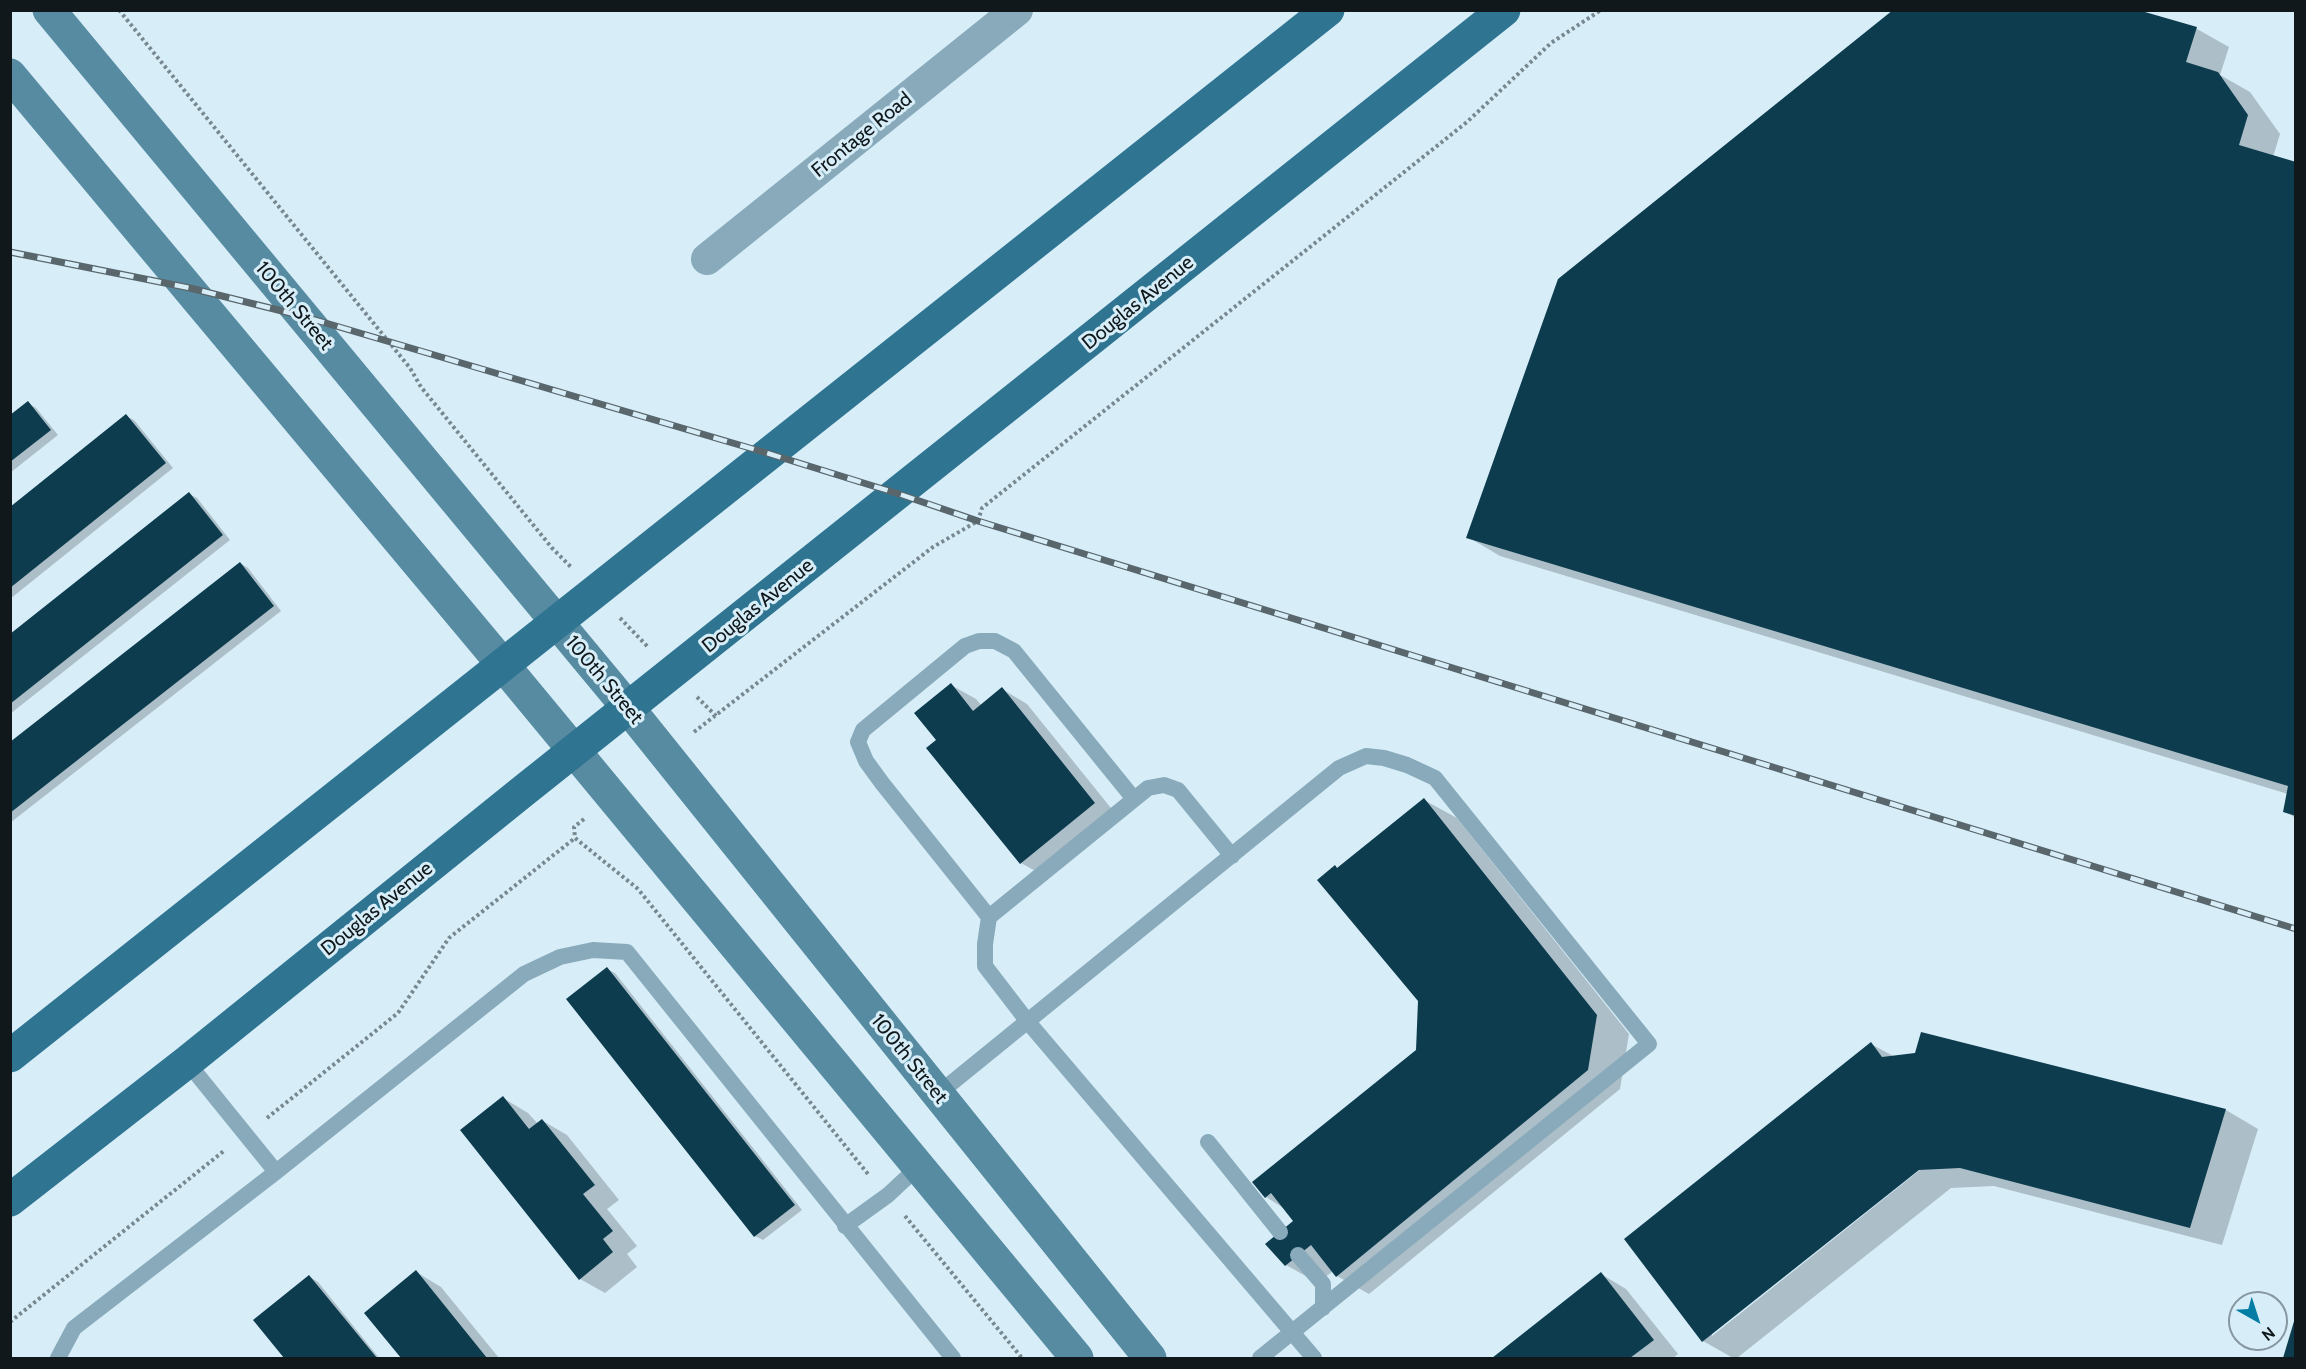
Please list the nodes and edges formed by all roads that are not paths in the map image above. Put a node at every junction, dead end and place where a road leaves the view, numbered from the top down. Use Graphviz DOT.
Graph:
graph roads {
  1 [pos="49,10"];
  2 [pos="1017,10"];
  3 [pos="1329,10"];
  4 [pos="1504,10"];
  5 [pos="10,75"];
  6 [pos="707,259"];
  7 [pos="556,623"];
  8 [pos="504,666"];
  9 [pos="629,709"];
  10 [pos="575,752"];
  11 [pos="1134,799"];
  12 [pos="1232,856"];
  13 [pos="988,916"];
  14 [pos="1028,1022"];
  15 [pos="10,1056"];
  16 [pos="187,1062"];
  17 [pos="938,1094"];
  18 [pos="1208,1142"];
  19 [pos="918,1167"];
  20 [pos="276,1172"];
  21 [pos="10,1200"];
  22 [pos="845,1226"];
  23 [pos="1280,1232"];
  24 [pos="1298,1255"];
  25 [pos="1323,1308"];
  26 [pos="1293,1332"];
  27 [pos="58,1359"];
  28 [pos="953,1359"];
  29 [pos="1077,1359"];
  30 [pos="1150,1359"];
  31 [pos="1260,1359"];
  32 [pos="1314,1359"];
  1 -- 7 [label="main road, 100th Street"];
  2 -- 6 [label="street, Frontage Road"];
  3 -- 7 [label="main road"];
  4 -- 9 [label="main road, Douglas Avenue"];
  5 -- 8 [label="main road"];
  7 -- 8 [label="main road"];
  7 -- 9 [label="main road, 100th Street"];
  8 -- 10 [label="main road"];
  8 -- 15 [label="main road"];
  9 -- 10 [label="main road, Douglas Avenue"];
  9 -- 17 [label="main road, 100th Street"];
  10 -- 16 [label="main road, Douglas Avenue"];
  10 -- 19 [label="main road"];
  11 -- 12 [label="lane"];
  11 -- 13 [label="lane"];
  11 -- 13 [label="lane"];
  12 -- 14 [label="lane"];
  12 -- 25 [label="lane"];
  13 -- 14 [label="lane"];
  14 -- 17 [label="lane"];
  14 -- 26 [label="lane"];
  16 -- 20 [label="lane"];
  16 -- 21 [label="main road, Douglas Avenue"];
  17 -- 30 [label="main road, 100th Street"];
  18 -- 23 [label="lane"];
  19 -- 22 [label="lane"];
  19 -- 29 [label="main road"];
  20 -- 22 [label="lane"];
  20 -- 27 [label="lane"];
  22 -- 28 [label="lane"];
  24 -- 25 [label="lane"];
  25 -- 26 [label="lane"];
  26 -- 31 [label="lane"];
  26 -- 32 [label="lane"];
}
